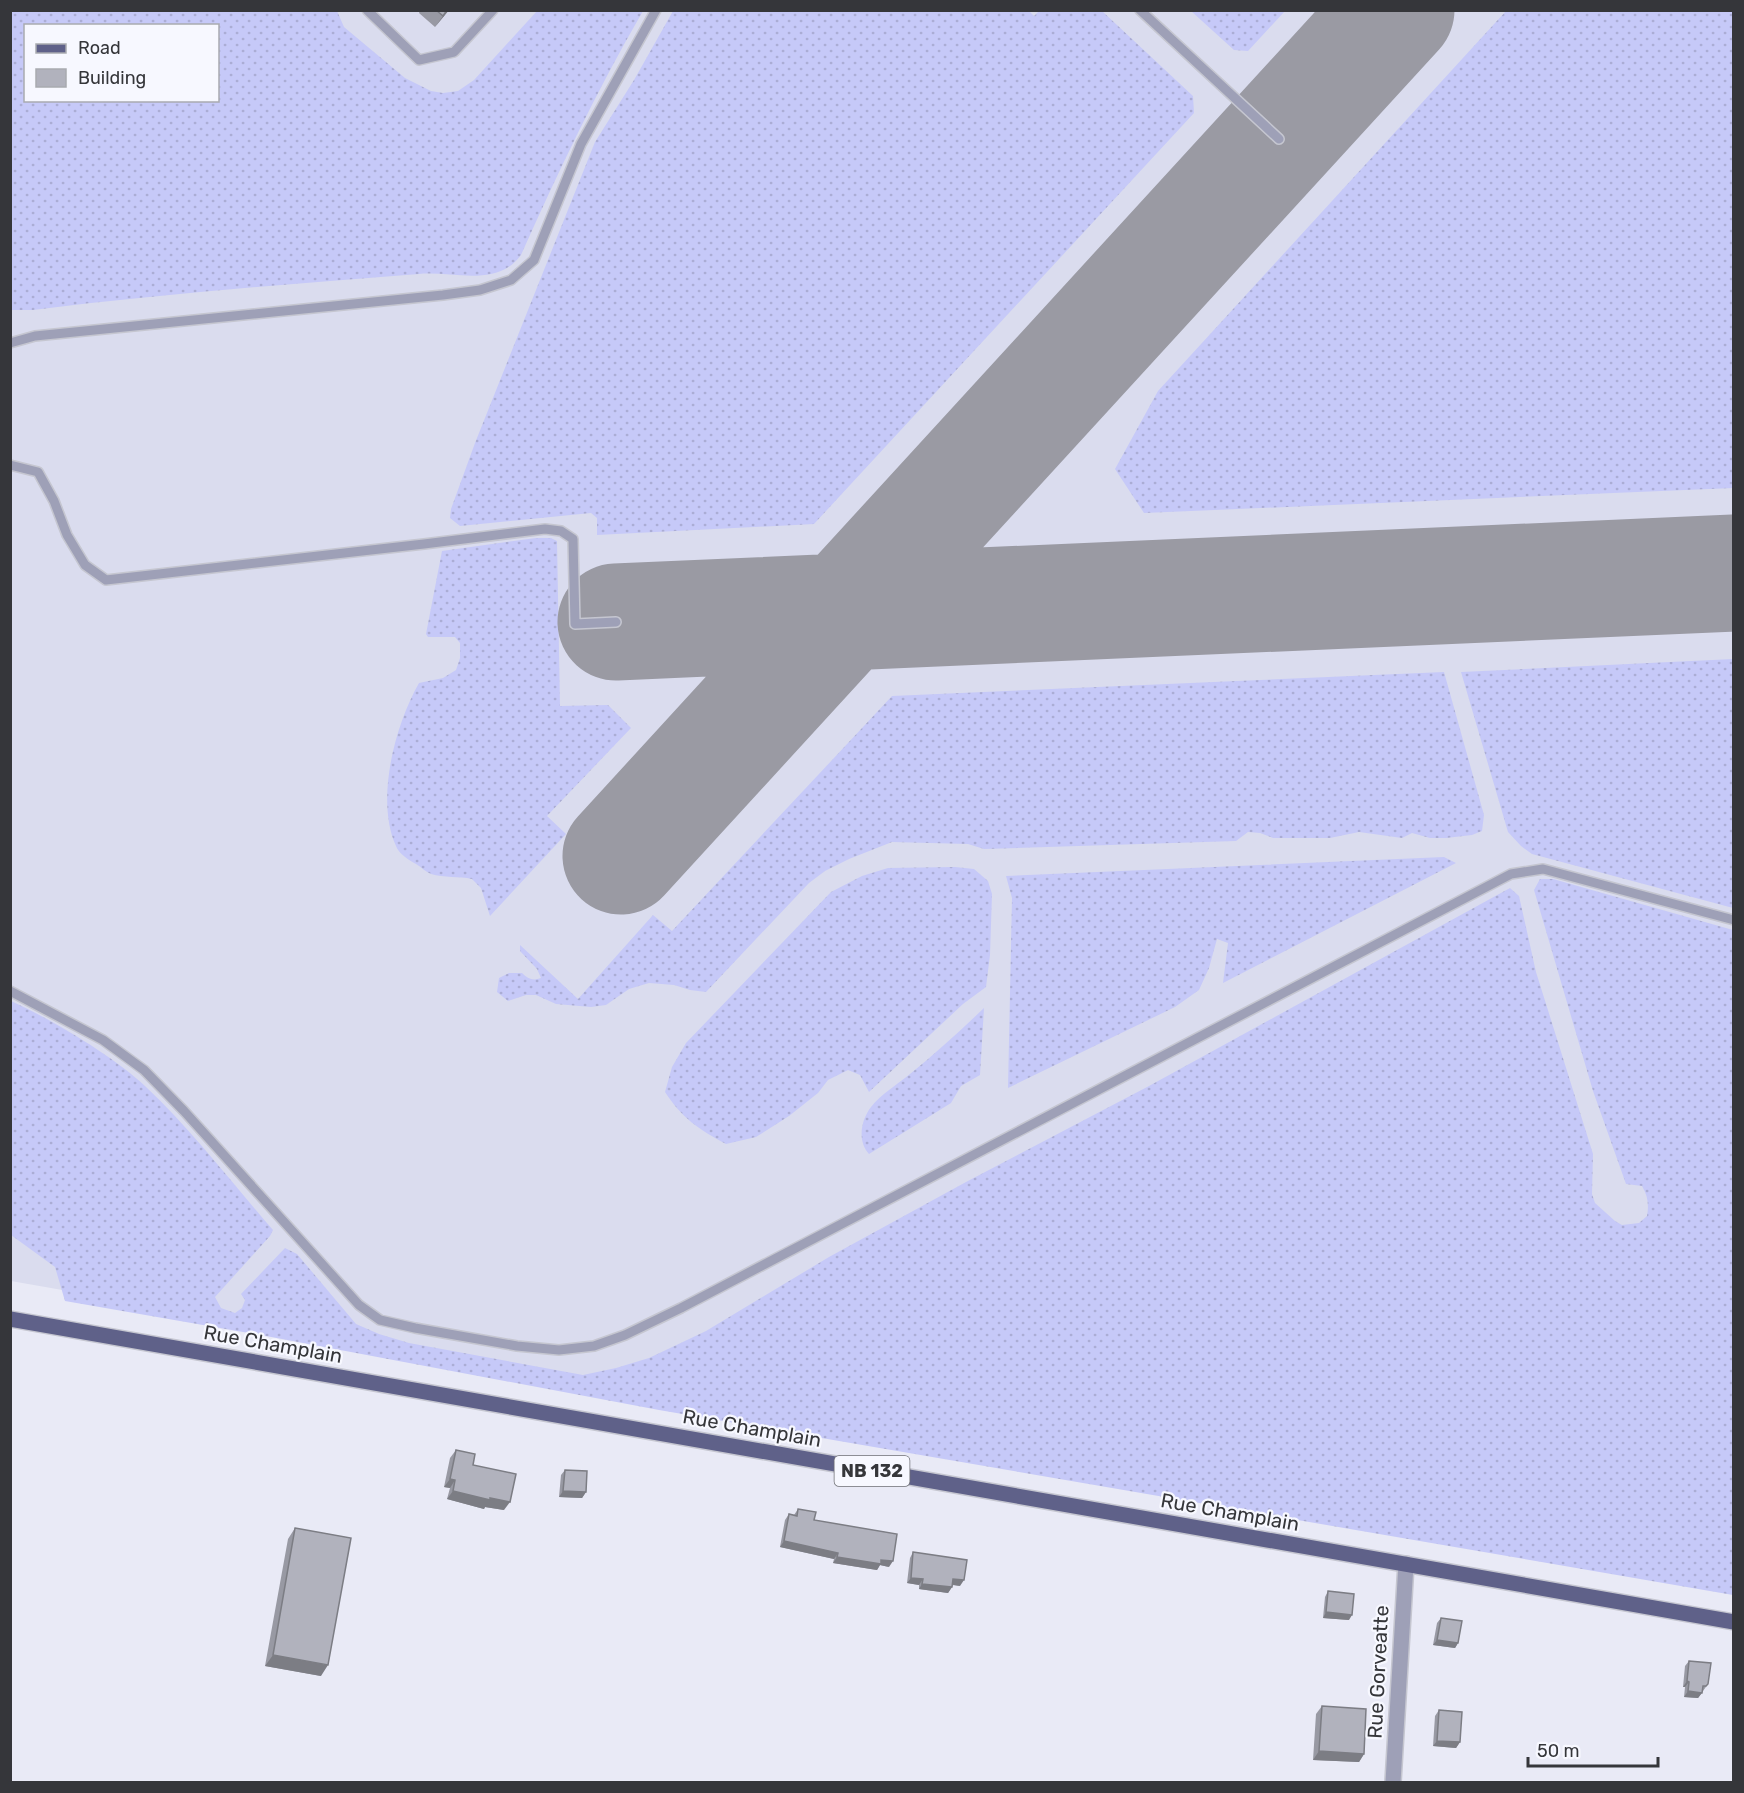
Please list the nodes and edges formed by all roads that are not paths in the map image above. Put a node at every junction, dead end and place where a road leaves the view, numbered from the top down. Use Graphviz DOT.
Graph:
graph roads {
  1 [pos="367,10"];
  2 [pos="493,10"];
  3 [pos="656,10"];
  4 [pos="1140,10"];
  5 [pos="1279,138"];
  6 [pos="10,343"];
  7 [pos="10,465"];
  8 [pos="616,622"];
  9 [pos="1734,920"];
  10 [pos="10,991"];
  11 [pos="10,1319"];
  12 [pos="1406,1564"];
  13 [pos="1734,1622"];
  14 [pos="1393,1782"];
  1 -- 2 [label="lane"];
  3 -- 6 [label="lane"];
  4 -- 5 [label="lane"];
  7 -- 8 [label="lane"];
  9 -- 10 [label="lane"];
  11 -- 12 [label="main road, Rue Champlain / NB 132"];
  12 -- 13 [label="main road, Rue Champlain / NB 132"];
  12 -- 14 [label="street, Rue Gorveatte"];
}
